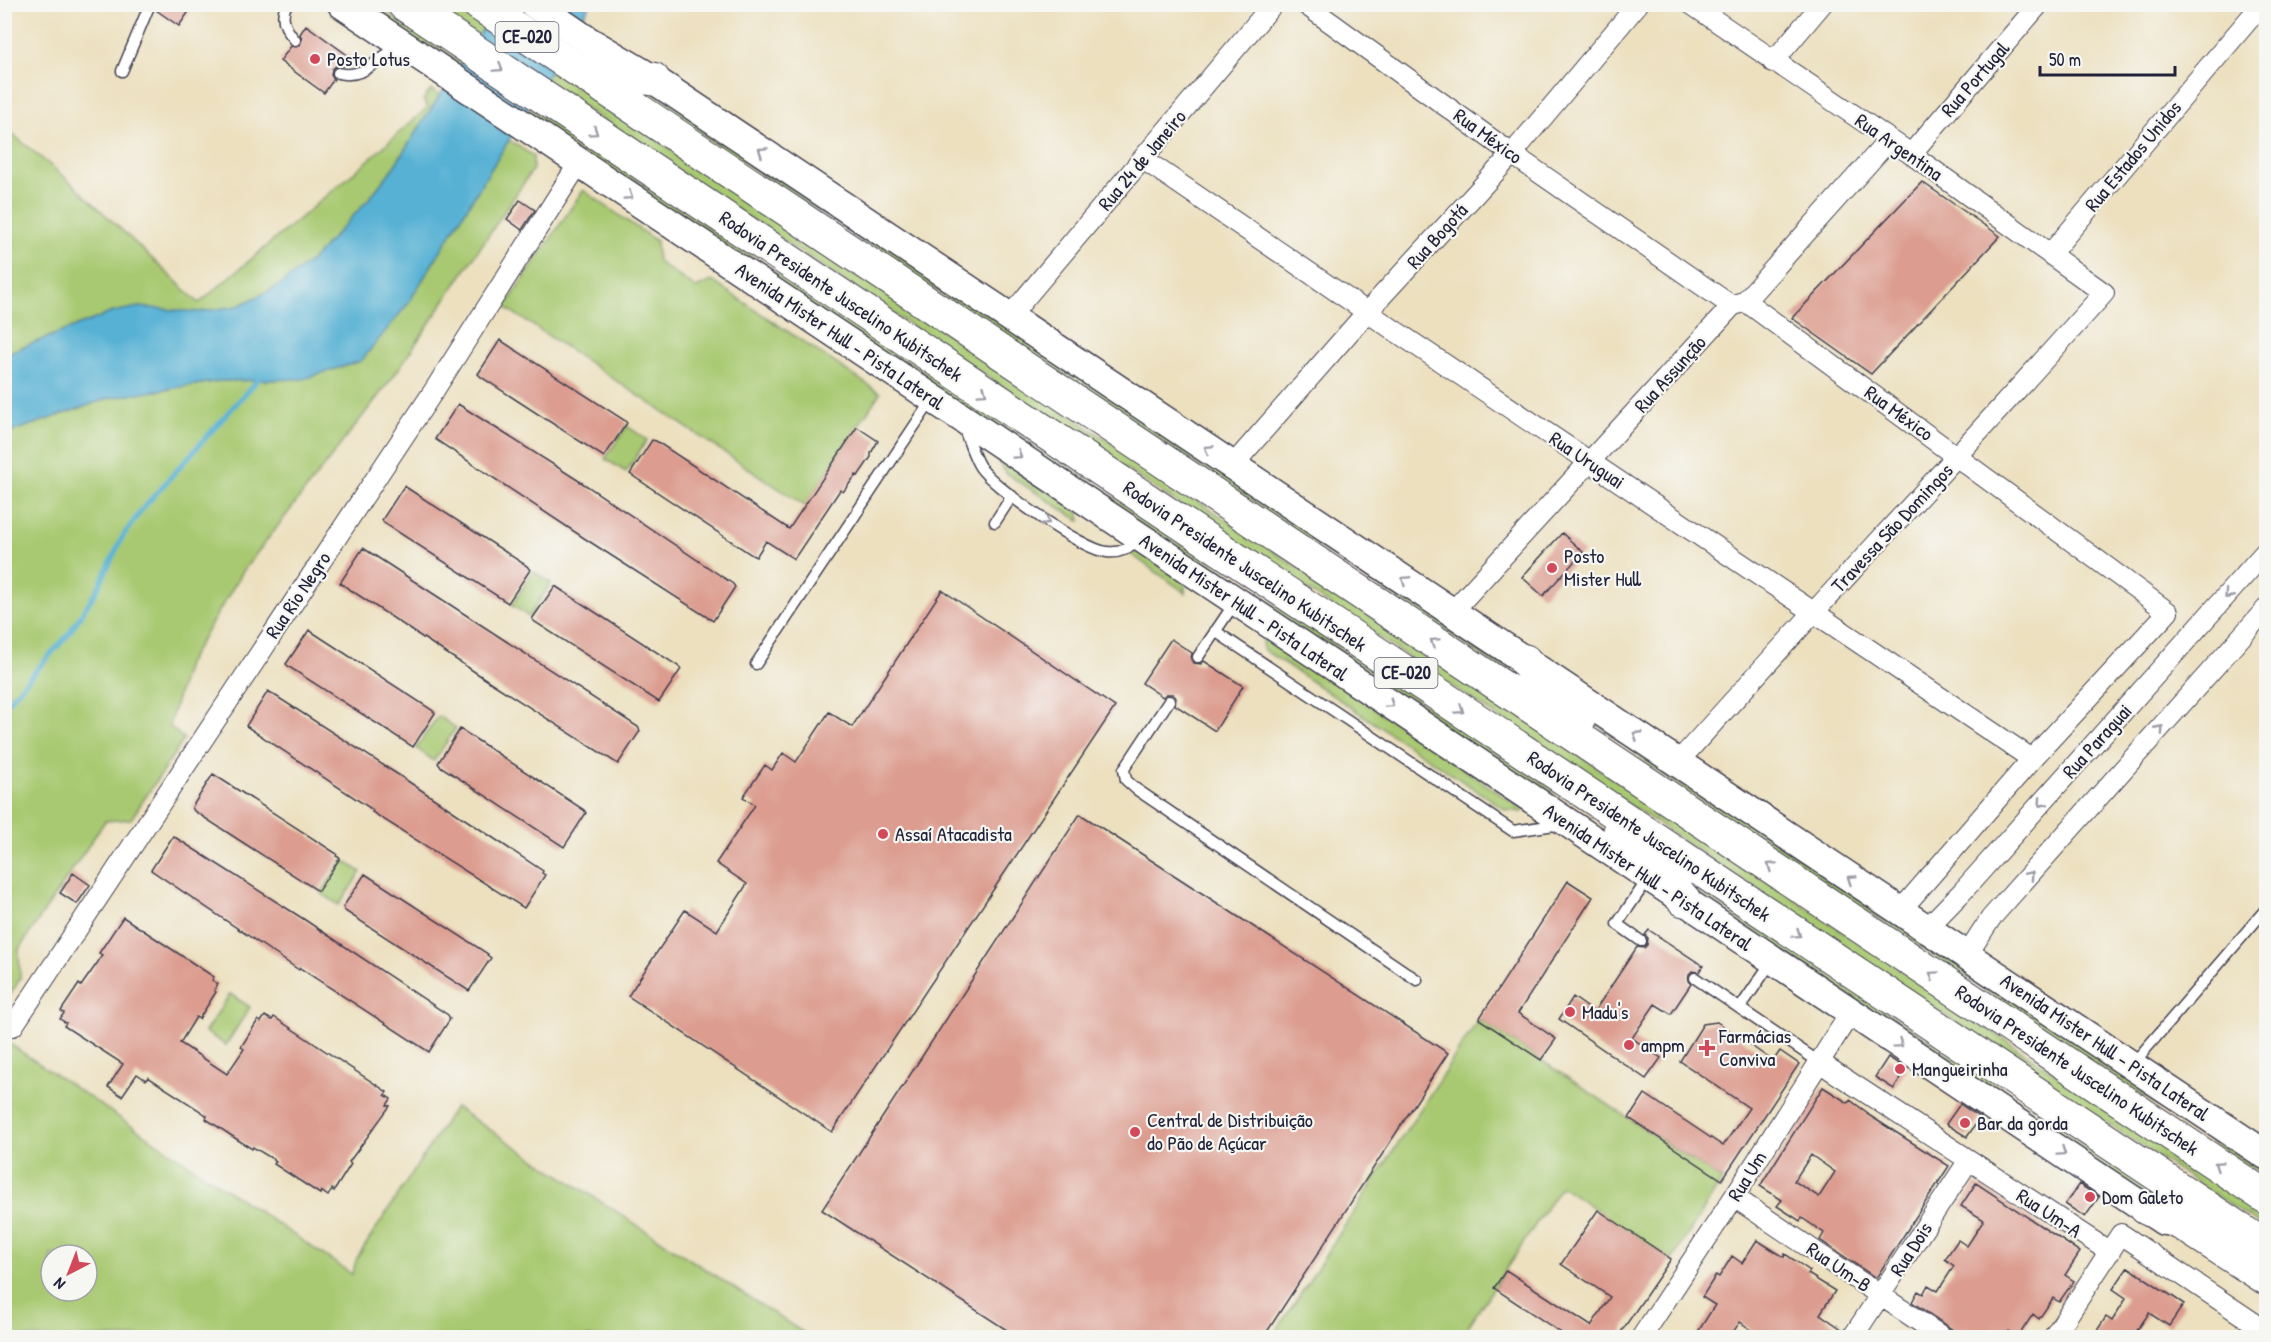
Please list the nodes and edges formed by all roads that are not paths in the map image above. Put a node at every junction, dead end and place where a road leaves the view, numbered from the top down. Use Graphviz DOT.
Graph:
graph roads {
  1 [pos="150,4"];
  2 [pos="287,4"];
  3 [pos="342,4"];
  4 [pos="404,4"];
  5 [pos="479,4"];
  6 [pos="534,4"];
  7 [pos="1273,4"];
  8 [pos="1305,4"];
  9 [pos="1638,4"];
  10 [pos="1691,4"];
  11 [pos="1822,4"];
  12 [pos="2039,4"];
  13 [pos="2262,4"];
  14 [pos="295,40"];
  15 [pos="402,45"];
  16 [pos="1773,62"];
  17 [pos="575,69"];
  18 [pos="122,71"];
  19 [pos="338,73"];
  20 [pos="653,79"];
  21 [pos="1889,140"];
  22 [pos="1512,154"];
  23 [pos="1911,154"];
  24 [pos="1143,159"];
  25 [pos="579,163"];
  26 [pos="2051,253"];
  27 [pos="2104,293"];
  28 [pos="1738,304"];
  29 [pos="1367,312"];
  30 [pos="1010,316"];
  31 [pos="933,398"];
  32 [pos="958,414"];
  33 [pos="1959,456"];
  34 [pos="1590,462"];
  35 [pos="1233,465"];
  36 [pos="1011,496"];
  37 [pos="995,522"];
  38 [pos="1143,539"];
  39 [pos="2266,551"];
  40 [pos="1236,601"];
  41 [pos="2266,609"];
  42 [pos="1452,612"];
  43 [pos="1813,612"];
  44 [pos="1215,631"];
  45 [pos="1198,657"];
  46 [pos="1525,661"];
  47 [pos="756,664"];
  48 [pos="1169,701"];
  49 [pos="2032,759"];
  50 [pos="1678,762"];
  51 [pos="1619,765"];
  52 [pos="1582,791"];
  53 [pos="1569,824"];
  54 [pos="1650,876"];
  55 [pos="1684,900"];
  56 [pos="2266,909"];
  57 [pos="1900,911"];
  58 [pos="1927,928"];
  59 [pos="1641,941"];
  60 [pos="1967,956"];
  61 [pos="1773,960"];
  62 [pos="1695,978"];
  63 [pos="1417,980"];
  64 [pos="1740,1008"];
  65 [pos="1851,1012"];
  66 [pos="13,1026"];
  67 [pos="1819,1062"];
  68 [pos="2132,1065"];
  69 [pos="2266,1155"];
  70 [pos="1969,1160"];
  71 [pos="1734,1197"];
  72 [pos="2266,1197"];
  73 [pos="2146,1208"];
  74 [pos="2266,1247"];
  75 [pos="2110,1252"];
  76 [pos="2266,1278"];
  77 [pos="2266,1288"];
  78 [pos="1880,1295"];
  79 [pos="1641,1338"];
  80 [pos="1852,1338"];
  81 [pos="1944,1338"];
  82 [pos="2053,1338"];
  83 [pos="2262,1338"];
  1 -- 18 [label="lane"];
  2 -- 14 [label="lane"];
  3 -- 15 [label="main road, Avenida Mister Hull - Pista Lateral"];
  4 -- 52 [label="highway, Rodovia Presidente Juscelino Kubitschek / CE-020, one-way"];
  5 -- 17 [label="highway, Rodovia Presidente Juscelino Kubitschek / CE-020"];
  6 -- 20 [label="main road, Avenida Mister Hull - Pista Lateral"];
  7 -- 24 [label="street, Rua 24 de Janeiro"];
  8 -- 22 [label="street, Rua México"];
  9 -- 22 [label="street, Rua Bogotá"];
  10 -- 16 [label="street, Rua Argentina"];
  11 -- 16 [label="street"];
  12 -- 23 [label="street, Rua Portugal"];
  13 -- 26 [label="street, Rua Estados Unidos"];
  15 -- 19 [label="lane"];
  15 -- 25 [label="main road, Avenida Mister Hull - Pista Lateral"];
  16 -- 21 [label="street, Rua Argentina"];
  17 -- 20 [label="highway"];
  51 -- 17 [label="highway, Rodovia Presidente Juscelino Kubitschek / CE-020, one-way"];
  30 -- 20 [label="main road, Avenida Mister Hull - Pista Lateral, one-way"];
  21 -- 23 [label="street, Rua Argentina"];
  21 -- 28 [label="street, Rua Assunção"];
  22 -- 28 [label="street, Rua México"];
  22 -- 29 [label="street, Rua Bogotá"];
  23 -- 26 [label="street, Rua Argentina"];
  24 -- 29 [label="street, Rua Uruguai"];
  24 -- 30 [label="street, Rua 24 de Janeiro"];
  25 -- 31 [label="main road, Avenida Mister Hull - Pista Lateral, one-way"];
  25 -- 66 [label="street, Rua Rio Negro"];
  26 -- 27 [label="street, Rua Argentina"];
  27 -- 33 [label="street, Travessa São Domingos"];
  28 -- 33 [label="street, Rua México"];
  28 -- 34 [label="street, Rua Assunção"];
  29 -- 34 [label="street, Rua Uruguai"];
  29 -- 35 [label="street, Rua Bogotá"];
  35 -- 30 [label="main road, Avenida Mister Hull - Pista Lateral, one-way"];
  31 -- 32 [label="main road, Avenida Mister Hull - Pista Lateral"];
  31 -- 47 [label="lane"];
  32 -- 36 [label="lane"];
  32 -- 38 [label="main road, Avenida Mister Hull - Pista Lateral, one-way"];
  33 -- 43 [label="street, Travessa São Domingos"];
  33 -- 49 [label="street, Rua México"];
  34 -- 42 [label="street, Rua Assunção"];
  34 -- 43 [label="street, Rua Uruguai"];
  42 -- 35 [label="main road, Avenida Mister Hull - Pista Lateral, one-way"];
  36 -- 37 [label="lane"];
  36 -- 38 [label="lane, one-way"];
  38 -- 40 [label="main road, Avenida Mister Hull - Pista Lateral"];
  39 -- 58 [label="street, Rua Paraguai, one-way"];
  40 -- 44 [label="lane"];
  40 -- 53 [label="main road, Avenida Mister Hull - Pista Lateral, one-way"];
  60 -- 41 [label="street, Rua Paraguai, one-way"];
  42 -- 46 [label="main road, Avenida Mister Hull - Pista Lateral"];
  43 -- 49 [label="street, Rua Uruguai"];
  43 -- 50 [label="street, Travessa São Domingos"];
  44 -- 45 [label="lane"];
  44 -- 53 [label="lane"];
  50 -- 46 [label="main road, Avenida Mister Hull - Pista Lateral, one-way"];
  46 -- 51 [label="highway"];
  48 -- 63 [label="lane"];
  49 -- 57 [label="street"];
  57 -- 50 [label="main road, Avenida Mister Hull - Pista Lateral, one-way"];
  72 -- 51 [label="highway, Rodovia Presidente Juscelino Kubitschek / CE-020, one-way"];
  52 -- 55 [label="highway"];
  52 -- 74 [label="highway, Rodovia Presidente Juscelino Kubitschek / CE-020, one-way"];
  53 -- 54 [label="main road, Avenida Mister Hull - Pista Lateral"];
  54 -- 55 [label="main road, Avenida Mister Hull - Pista Lateral"];
  54 -- 59 [label="lane"];
  55 -- 61 [label="main road, Avenida Mister Hull - Pista Lateral"];
  56 -- 68 [label="lane"];
  57 -- 58 [label="main road, Avenida Mister Hull - Pista Lateral"];
  58 -- 60 [label="main road, Avenida Mister Hull - Pista Lateral"];
  60 -- 68 [label="main road, Avenida Mister Hull - Pista Lateral"];
  61 -- 64 [label="lane"];
  61 -- 65 [label="main road, Avenida Mister Hull - Pista Lateral"];
  62 -- 64 [label="lane"];
  64 -- 67 [label="lane"];
  65 -- 67 [label="street, Rua Um"];
  65 -- 73 [label="main road, Avenida Mister Hull - Pista Lateral, one-way"];
  67 -- 70 [label="street, Rua Um-A"];
  67 -- 71 [label="street, Rua Um"];
  68 -- 69 [label="main road, Avenida Mister Hull - Pista Lateral"];
  70 -- 75 [label="street, Rua Um-A"];
  70 -- 78 [label="street, Rua Dois"];
  71 -- 78 [label="street, Rua Um-B"];
  71 -- 79 [label="street, Rua Um"];
  73 -- 76 [label="highway"];
  73 -- 77 [label="main road, Avenida Mister Hull - Pista Lateral"];
  75 -- 82 [label="street"];
  75 -- 83 [label="street"];
  78 -- 80 [label="street, Rua Dois"];
  78 -- 81 [label="street, Rua Um-B"];
}
